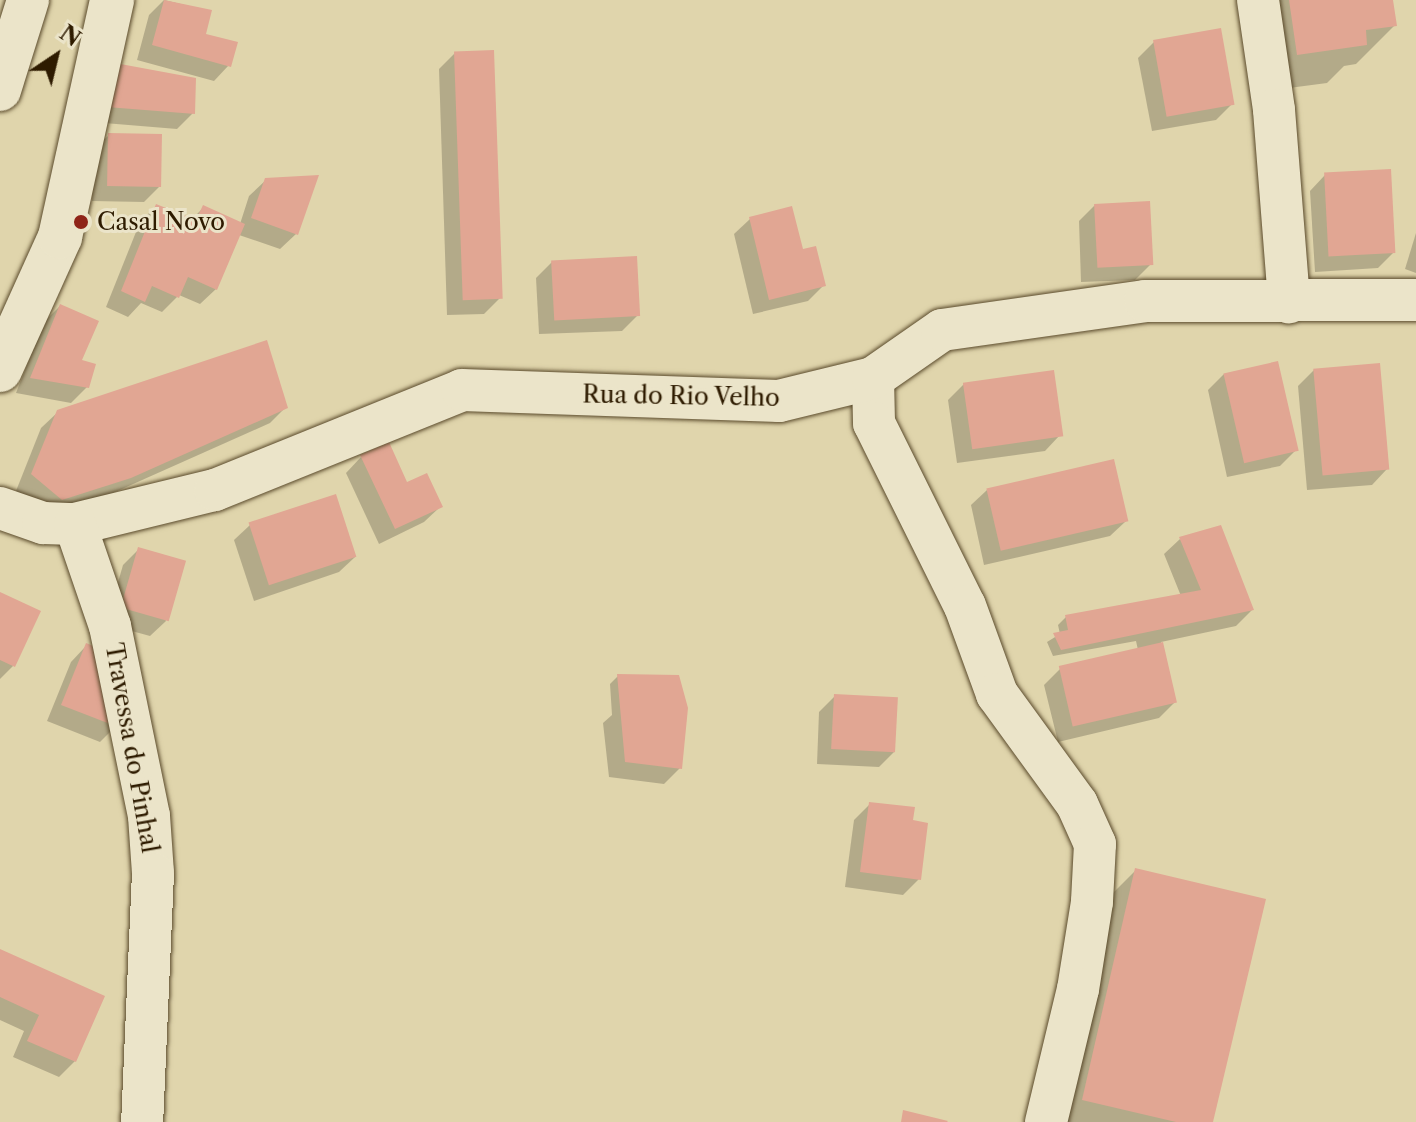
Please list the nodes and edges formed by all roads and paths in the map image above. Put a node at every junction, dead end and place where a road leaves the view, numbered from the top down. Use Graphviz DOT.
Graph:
graph roads {
  1 [pos="28,0"];
  2 [pos="112,0"];
  3 [pos="1258,0"];
  4 [pos="0,90"];
  5 [pos="1416,300"];
  6 [pos="1289,302"];
  7 [pos="0,370"];
  8 [pos="873,378"];
  9 [pos="0,508"];
  10 [pos="75,524"];
  11 [pos="142,1122"];
  12 [pos="1046,1122"];
  1 -- 4 [label="street"];
  2 -- 7 [label="main road"];
  3 -- 6 [label="street"];
  5 -- 6 [label="street, Rua do Rio Velho"];
  6 -- 8 [label="street, Rua do Rio Velho"];
  8 -- 10 [label="street, Rua do Rio Velho"];
  8 -- 12 [label="street"];
  9 -- 10 [label="street, Rua do Rio Velho"];
  10 -- 11 [label="street, Travessa do Pinhal"];
}
